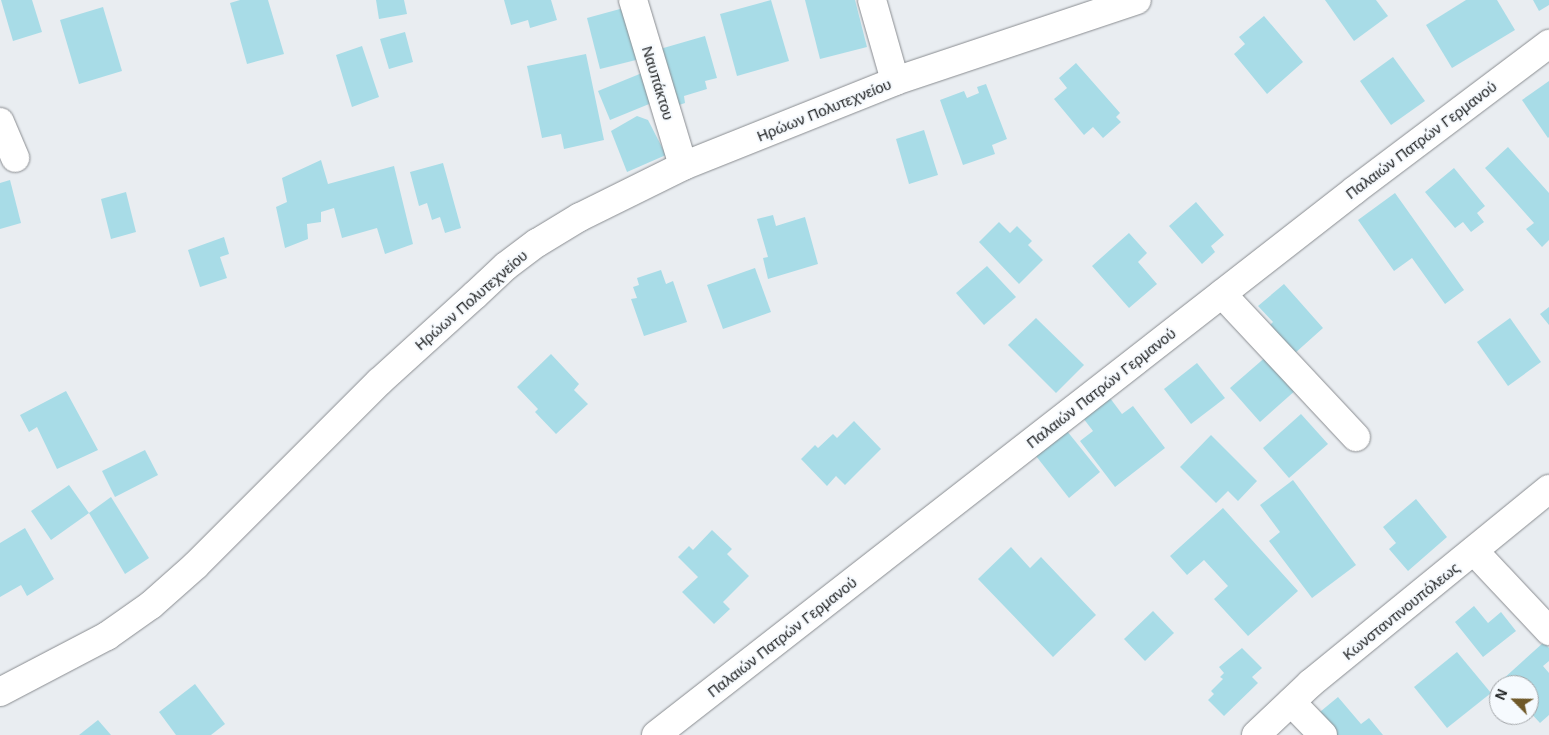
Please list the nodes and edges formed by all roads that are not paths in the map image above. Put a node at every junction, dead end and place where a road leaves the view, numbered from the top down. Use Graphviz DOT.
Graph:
graph roads {
  1 [pos="633,0"];
  2 [pos="872,0"];
  3 [pos="1137,0"];
  4 [pos="1549,44"];
  5 [pos="895,81"];
  6 [pos="0,122"];
  7 [pos="15,158"];
  8 [pos="683,166"];
  9 [pos="1222,294"];
  10 [pos="1356,437"];
  11 [pos="1549,489"];
  12 [pos="1474,551"];
  13 [pos="1549,631"];
  14 [pos="0,692"];
  15 [pos="1291,702"];
  16 [pos="656,735"];
  17 [pos="1256,735"];
  18 [pos="1323,735"];
  1 -- 8 [label="street, Ναυπάκτου"];
  2 -- 5 [label="street"];
  3 -- 5 [label="street, Ηρώων Πολυτεχνείου"];
  4 -- 9 [label="street, Παλαιών Πατρών Γερμανού"];
  5 -- 8 [label="street, Ηρώων Πολυτεχνείου"];
  6 -- 7 [label="street"];
  8 -- 14 [label="street, Ηρώων Πολυτεχνείου"];
  9 -- 10 [label="street"];
  9 -- 16 [label="street, Παλαιών Πατρών Γερμανού"];
  11 -- 12 [label="street, Κωνσταντινουπόλεως"];
  12 -- 13 [label="street"];
  12 -- 15 [label="street, Κωνσταντινουπόλεως"];
  15 -- 17 [label="street, Κωνσταντινουπόλεως"];
  15 -- 18 [label="street"];
}
